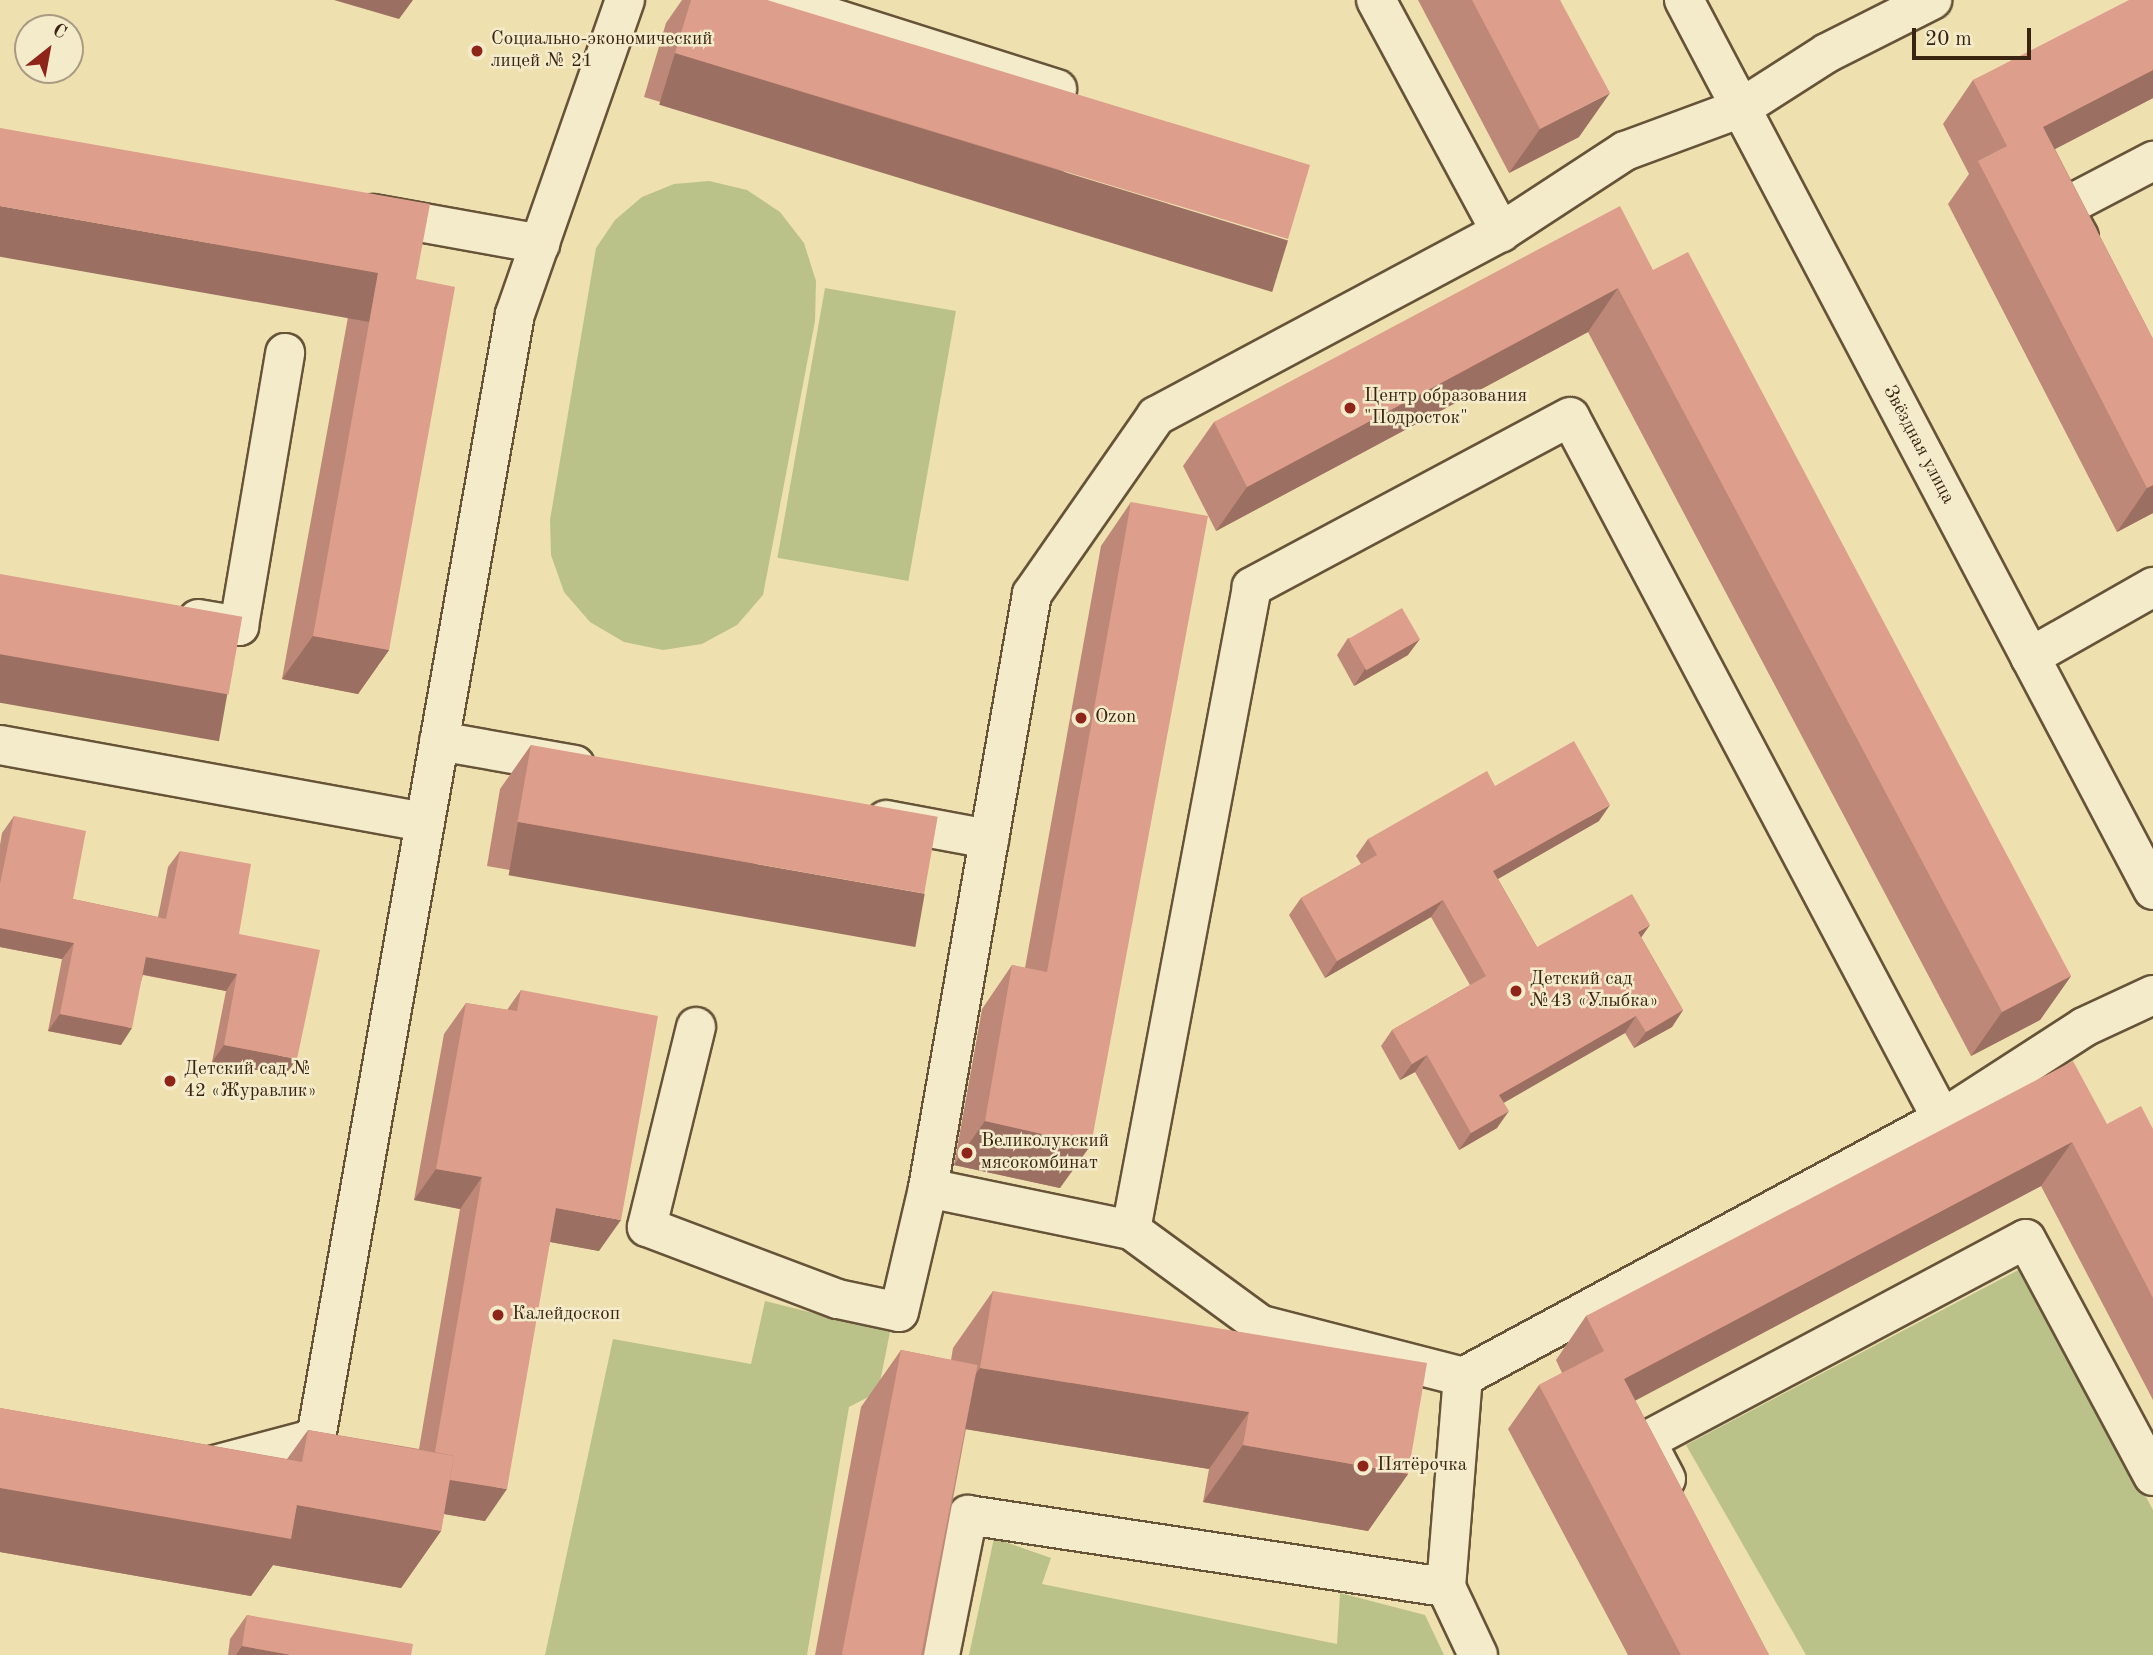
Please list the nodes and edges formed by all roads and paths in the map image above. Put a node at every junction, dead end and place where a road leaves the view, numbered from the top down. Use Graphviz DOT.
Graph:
graph roads {
  1 [pos="625,0"];
  2 [pos="1376,0"];
  3 [pos="1684,0"];
  4 [pos="1932,0"];
  5 [pos="785,1"];
  6 [pos="1094,100"];
  7 [pos="1741,108"];
  8 [pos="2153,160"];
  9 [pos="337,207"];
  10 [pos="1501,232"];
  11 [pos="540,244"];
  12 [pos="2095,267"];
  13 [pos="285,353"];
  14 [pos="2153,587"];
  15 [pos="159,612"];
  16 [pos="2030,657"];
  17 [pos="439,741"];
  18 [pos="0,745"];
  19 [pos="604,770"];
  20 [pos="852,814"];
  21 [pos="425,822"];
  22 [pos="989,839"];
  23 [pos="2153,890"];
  24 [pos="2153,995"];
  25 [pos="696,1027"];
  26 [pos="1942,1119"];
  27 [pos="928,1188"];
  28 [pos="1131,1230"];
  29 [pos="1463,1377"];
  30 [pos="171,1460"];
  31 [pos="2153,1476"];
  32 [pos="1684,1513"];
  33 [pos="1446,1587"];
  34 [pos="940,1655"];
  35 [pos="1478,1655"];
  1 -- 11 [label="street"];
  2 -- 10 [label="street"];
  3 -- 7 [label="street, Звёздная улица"];
  4 -- 7 [label="street"];
  5 -- 6 [label="street"];
  7 -- 10 [label="street"];
  7 -- 16 [label="street, Звёздная улица"];
  8 -- 12 [label="street"];
  9 -- 11 [label="street"];
  10 -- 22 [label="street"];
  11 -- 17 [label="street"];
  13 -- 15 [label="street"];
  14 -- 16 [label="street"];
  16 -- 23 [label="street, Звёздная улица"];
  17 -- 19 [label="street"];
  17 -- 21 [label="street"];
  18 -- 21 [label="street"];
  20 -- 22 [label="street"];
  21 -- 30 [label="street"];
  22 -- 27 [label="street"];
  24 -- 26 [label="street"];
  25 -- 27 [label="street"];
  26 -- 28 [label="street"];
  26 -- 29 [label="street"];
  27 -- 28 [label="street"];
  28 -- 29 [label="street"];
  29 -- 33 [label="street"];
  31 -- 32 [label="street"];
  33 -- 34 [label="street"];
  33 -- 35 [label="street"];
}
